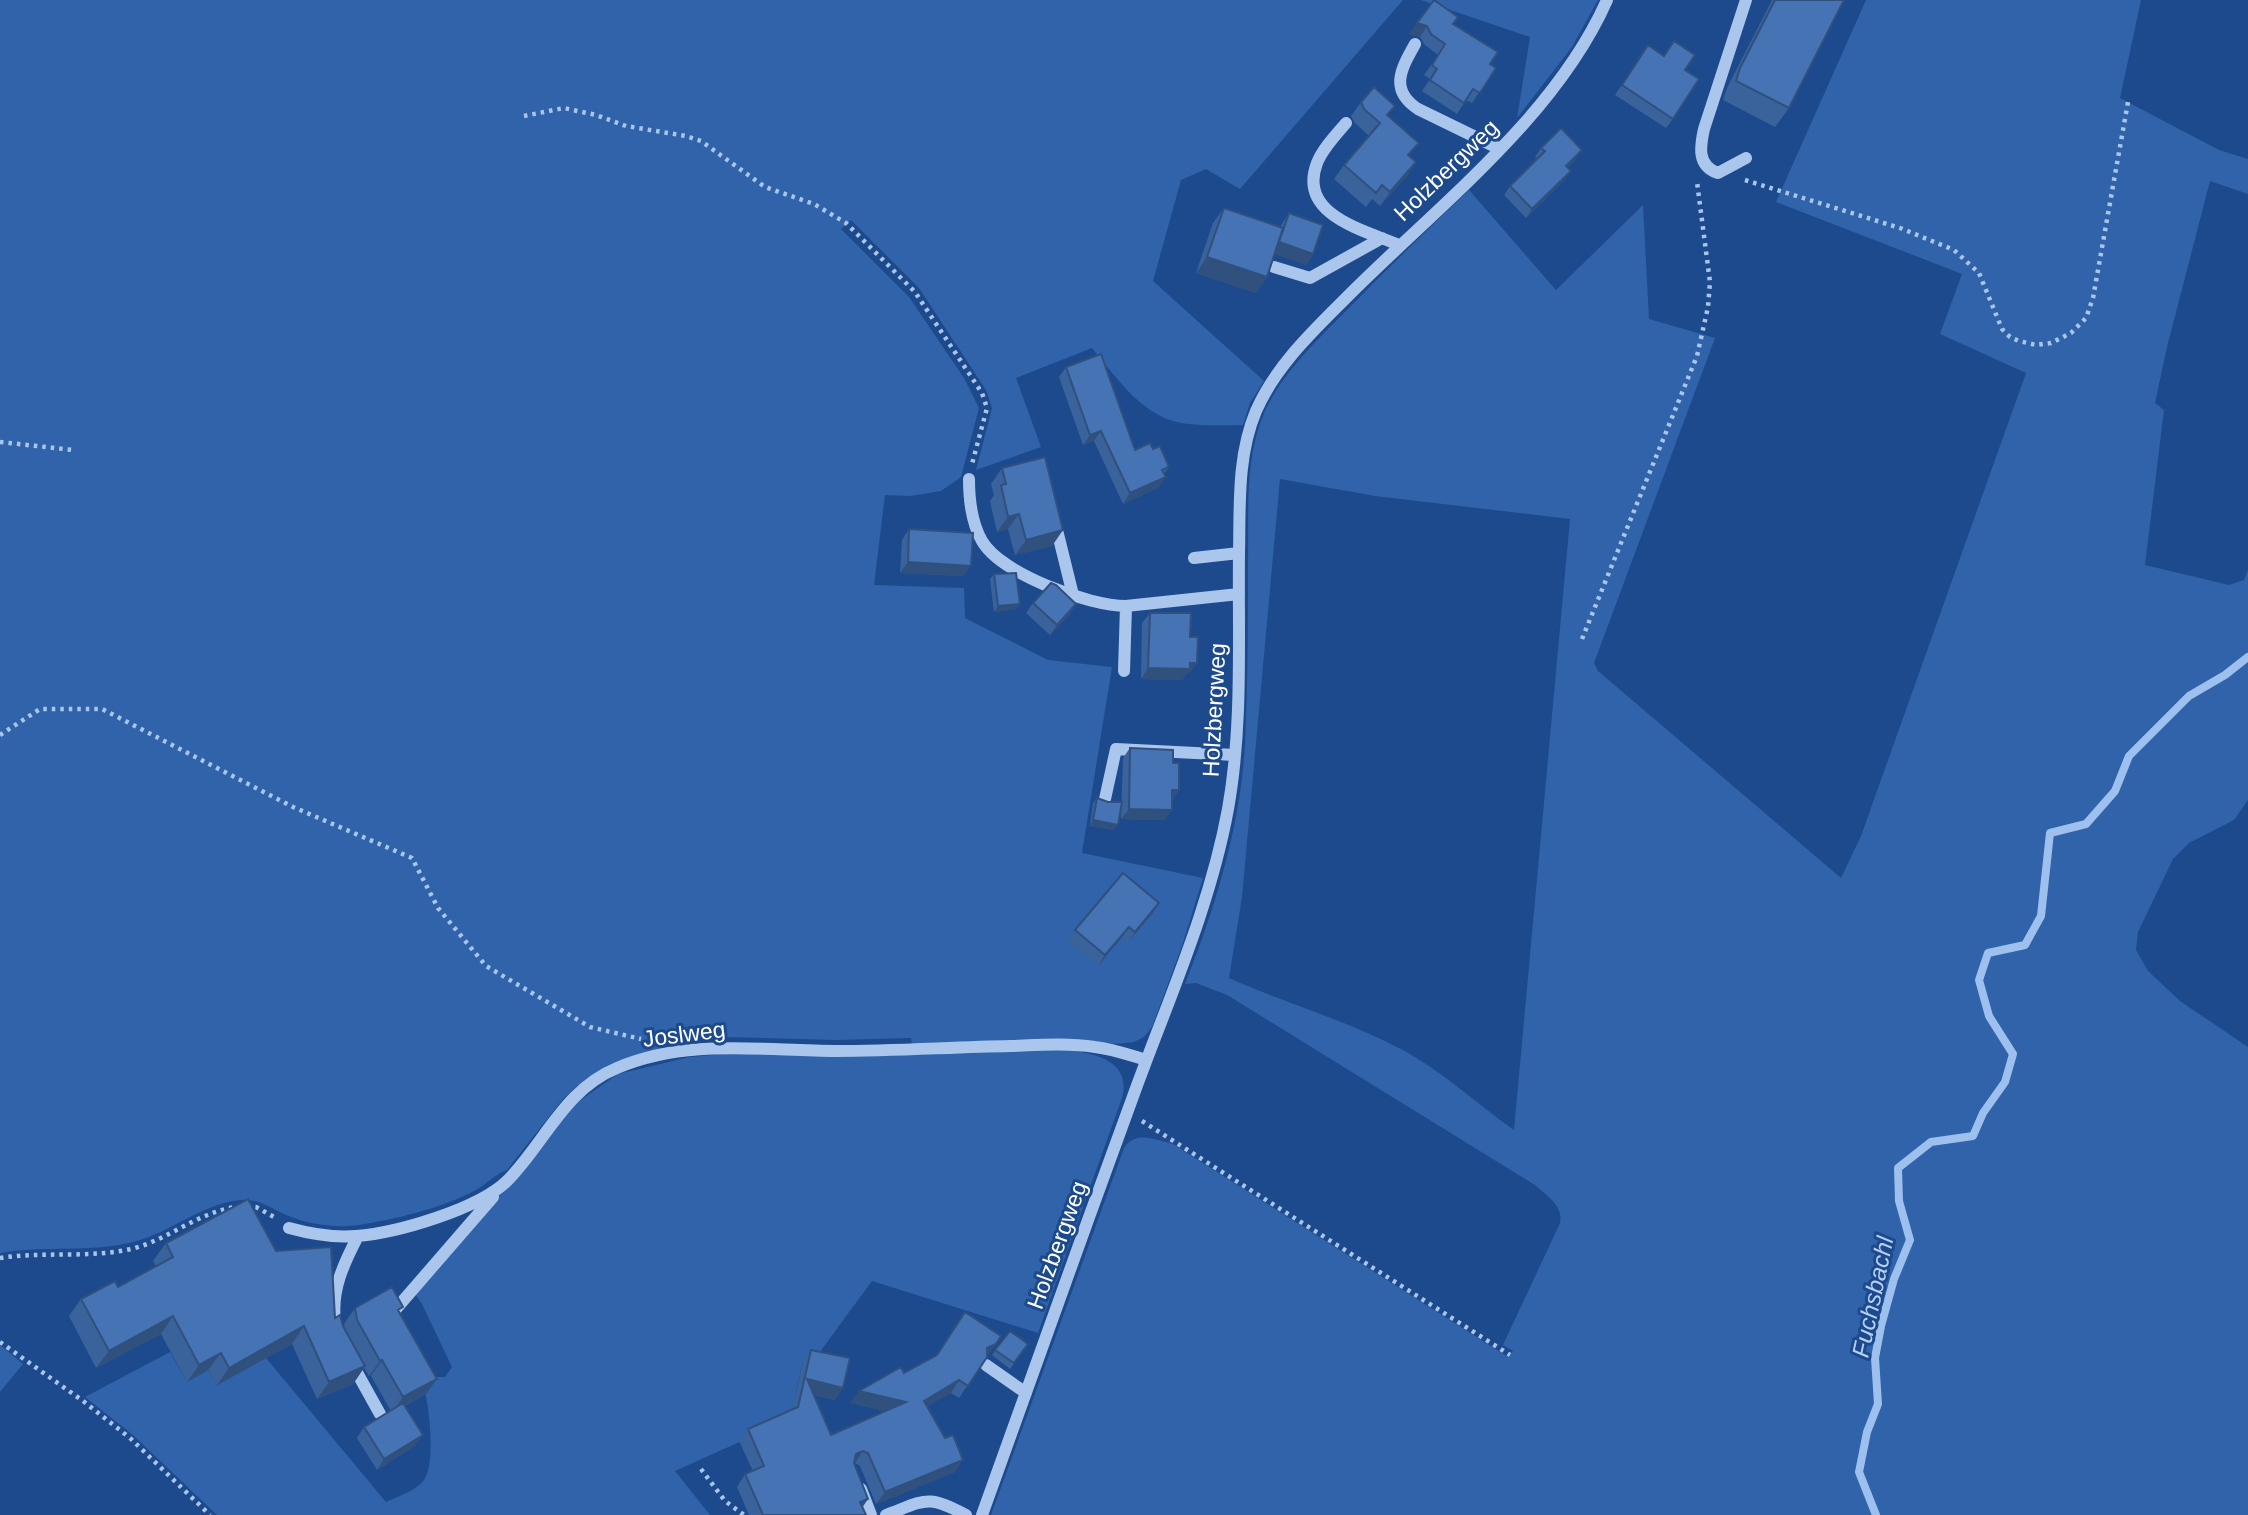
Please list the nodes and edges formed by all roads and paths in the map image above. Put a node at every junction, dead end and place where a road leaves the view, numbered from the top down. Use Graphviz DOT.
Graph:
graph roads {
  1 [pos="1607,0"];
  2 [pos="1746,0"];
  3 [pos="1415,44"];
  4 [pos="2128,102"];
  5 [pos="524,116"];
  6 [pos="1346,123"];
  7 [pos="1700,148"];
  8 [pos="1500,149"];
  9 [pos="1746,158"];
  10 [pos="1718,173"];
  11 [pos="1382,238"];
  12 [pos="1399,245"];
  13 [pos="1274,267"];
  14 [pos="0,442"];
  15 [pos="73,450"];
  16 [pos="969,478"];
  17 [pos="1053,514"];
  18 [pos="1239,553"];
  19 [pos="1194,558"];
  20 [pos="1239,594"];
  21 [pos="1073,595"];
  22 [pos="1126,606"];
  23 [pos="1583,639"];
  24 [pos="1124,671"];
  25 [pos="0,735"];
  26 [pos="1235,755"];
  27 [pos="1105,799"];
  28 [pos="652,1041"];
  29 [pos="1146,1060"];
  30 [pos="1127,1112"];
  31 [pos="507,1180"];
  32 [pos="289,1228"];
  33 [pos="358,1236"];
  34 [pos="0,1258"];
  35 [pos="395,1310"];
  36 [pos="0,1342"];
  37 [pos="1510,1355"];
  38 [pos="986,1365"];
  39 [pos="1026,1393"];
  40 [pos="380,1413"];
  41 [pos="701,1469"];
  42 [pos="854,1472"];
  43 [pos="210,1515"];
  44 [pos="744,1515"];
  45 [pos="871,1515"];
  46 [pos="887,1515"];
  47 [pos="966,1515"];
  48 [pos="982,1515"];
  1 -- 8 [label="street, Holzbergweg"];
  2 -- 7 [label="street"];
  3 -- 8 [label="street"];
  4 -- 10 [label="path"];
  5 -- 16 [label="path"];
  6 -- 11 [label="street"];
  7 -- 10 [label="street"];
  7 -- 23 [label="path"];
  8 -- 12 [label="street, Holzbergweg"];
  9 -- 10 [label="street"];
  11 -- 12 [label="street"];
  11 -- 13 [label="street"];
  12 -- 18 [label="street, Holzbergweg"];
  14 -- 15 [label="path"];
  16 -- 21 [label="street"];
  17 -- 21 [label="street"];
  18 -- 19 [label="street"];
  18 -- 20 [label="street, Holzbergweg"];
  20 -- 22 [label="street"];
  20 -- 26 [label="street, Holzbergweg"];
  21 -- 22 [label="street"];
  22 -- 24 [label="street"];
  25 -- 28 [label="path"];
  26 -- 27 [label="street"];
  26 -- 29 [label="street, Holzbergweg"];
  29 -- 30 [label="street, Holzbergweg"];
  29 -- 31 [label="street, Joslweg"];
  30 -- 37 [label="path"];
  30 -- 39 [label="street, Holzbergweg"];
  31 -- 33 [label="street, Joslweg"];
  31 -- 35 [label="street"];
  32 -- 33 [label="street, Joslweg"];
  32 -- 34 [label="path"];
  33 -- 40 [label="street"];
  36 -- 43 [label="path"];
  38 -- 39 [label="street"];
  39 -- 48 [label="street, Holzbergweg"];
  41 -- 44 [label="path"];
  42 -- 45 [label="street"];
  46 -- 47 [label="street"];
}
